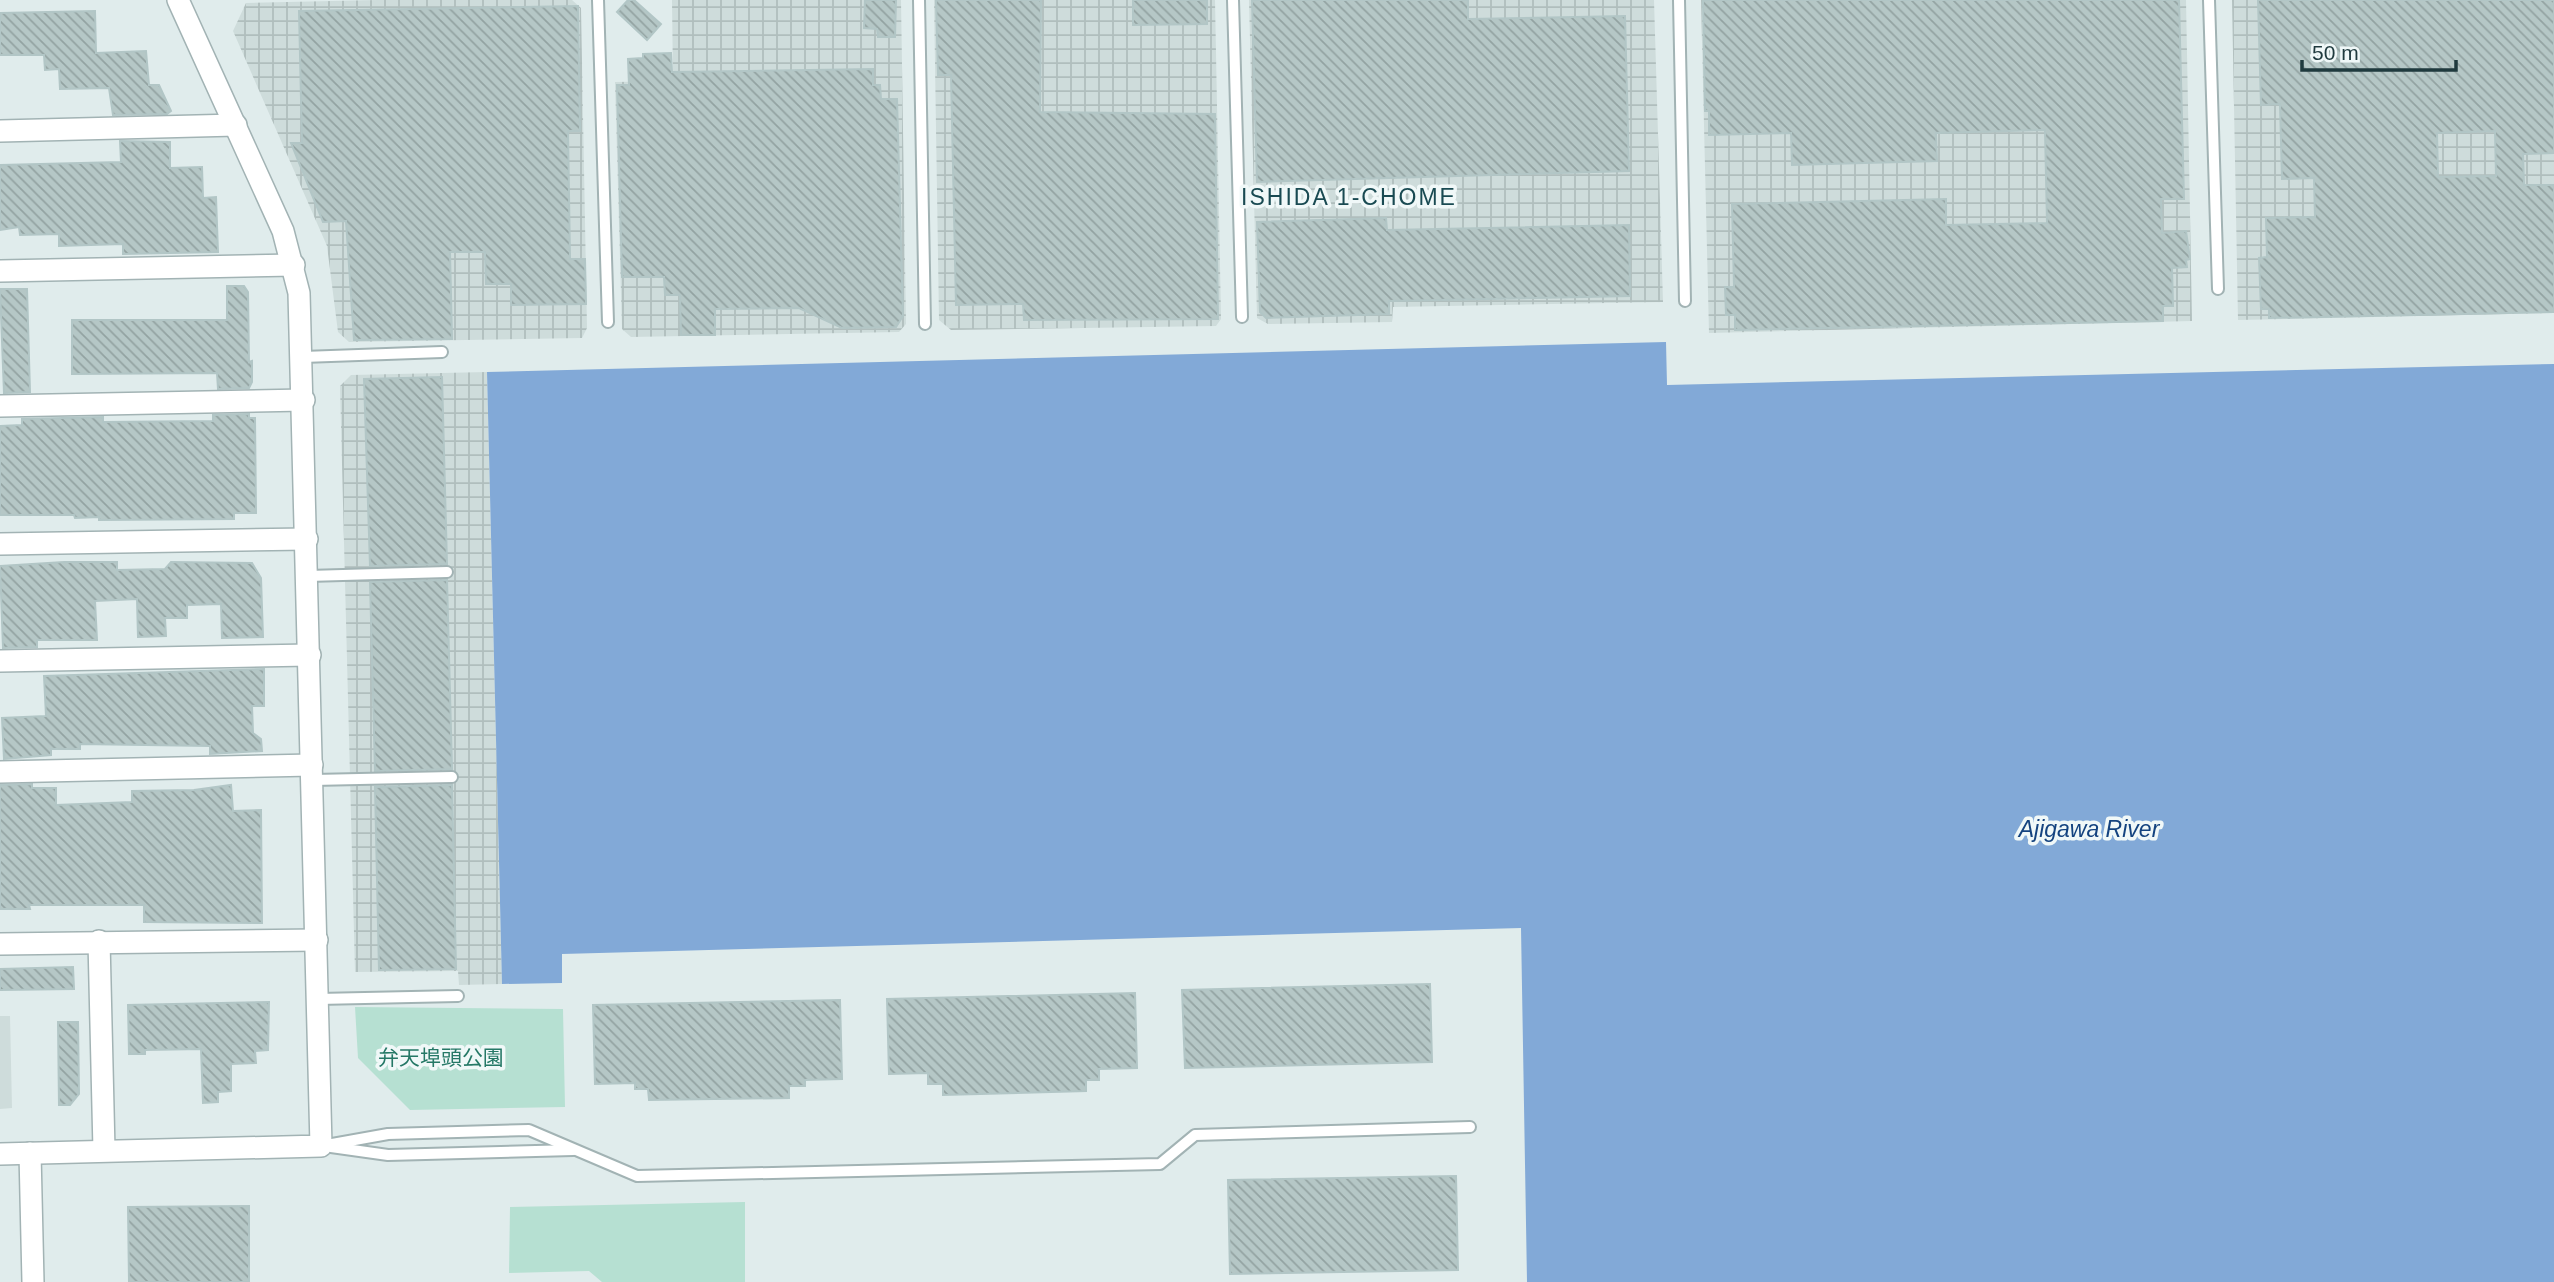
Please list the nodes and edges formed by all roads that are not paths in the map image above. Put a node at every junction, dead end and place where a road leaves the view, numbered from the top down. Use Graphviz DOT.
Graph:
graph roads {
  1 [pos="178,0"];
  2 [pos="598,0"];
  3 [pos="919,0"];
  4 [pos="1233,0"];
  5 [pos="1679,0"];
  6 [pos="2209,0"];
  7 [pos="236,125"];
  8 [pos="0,131"];
  9 [pos="294,265"];
  10 [pos="0,271"];
  11 [pos="2218,289"];
  12 [pos="1685,301"];
  13 [pos="1242,317"];
  14 [pos="608,322"];
  15 [pos="925,324"];
  16 [pos="442,352"];
  17 [pos="303,357"];
  18 [pos="304,400"];
  19 [pos="0,406"];
  20 [pos="307,539"];
  21 [pos="0,544"];
  22 [pos="447,572"];
  23 [pos="308,576"];
  24 [pos="310,655"];
  25 [pos="0,661"];
  26 [pos="0,772"];
  27 [pos="313,773"];
  28 [pos="452,777"];
  29 [pos="317,940"];
  30 [pos="99,942"];
  31 [pos="0,944"];
  32 [pos="458,996"];
  33 [pos="318,999"];
  34 [pos="1470,1127"];
  35 [pos="321,1146"];
  36 [pos="104,1150"];
  37 [pos="576,1150"];
  38 [pos="30,1153"];
  39 [pos="0,1154"];
  40 [pos="33,1282"];
  1 -- 7 [label="street"];
  2 -- 14 [label="lane"];
  3 -- 15 [label="lane"];
  4 -- 13 [label="lane"];
  5 -- 12 [label="lane"];
  6 -- 11 [label="lane"];
  7 -- 8 [label="street"];
  7 -- 9 [label="street"];
  9 -- 10 [label="street"];
  9 -- 17 [label="street"];
  16 -- 17 [label="lane"];
  17 -- 18 [label="street"];
  18 -- 19 [label="street"];
  18 -- 20 [label="street"];
  20 -- 21 [label="street"];
  20 -- 23 [label="street"];
  22 -- 23 [label="lane"];
  23 -- 24 [label="street"];
  24 -- 25 [label="street"];
  24 -- 27 [label="street"];
  26 -- 27 [label="street"];
  27 -- 28 [label="lane"];
  27 -- 29 [label="street"];
  29 -- 30 [label="street"];
  29 -- 33 [label="street"];
  30 -- 31 [label="street"];
  30 -- 36 [label="street"];
  32 -- 33 [label="lane"];
  33 -- 35 [label="street"];
  34 -- 37 [label="lane"];
  35 -- 36 [label="street"];
  35 -- 37 [label="lane"];
  35 -- 37 [label="lane"];
  36 -- 38 [label="street"];
  38 -- 39 [label="street"];
  38 -- 40 [label="street"];
}
